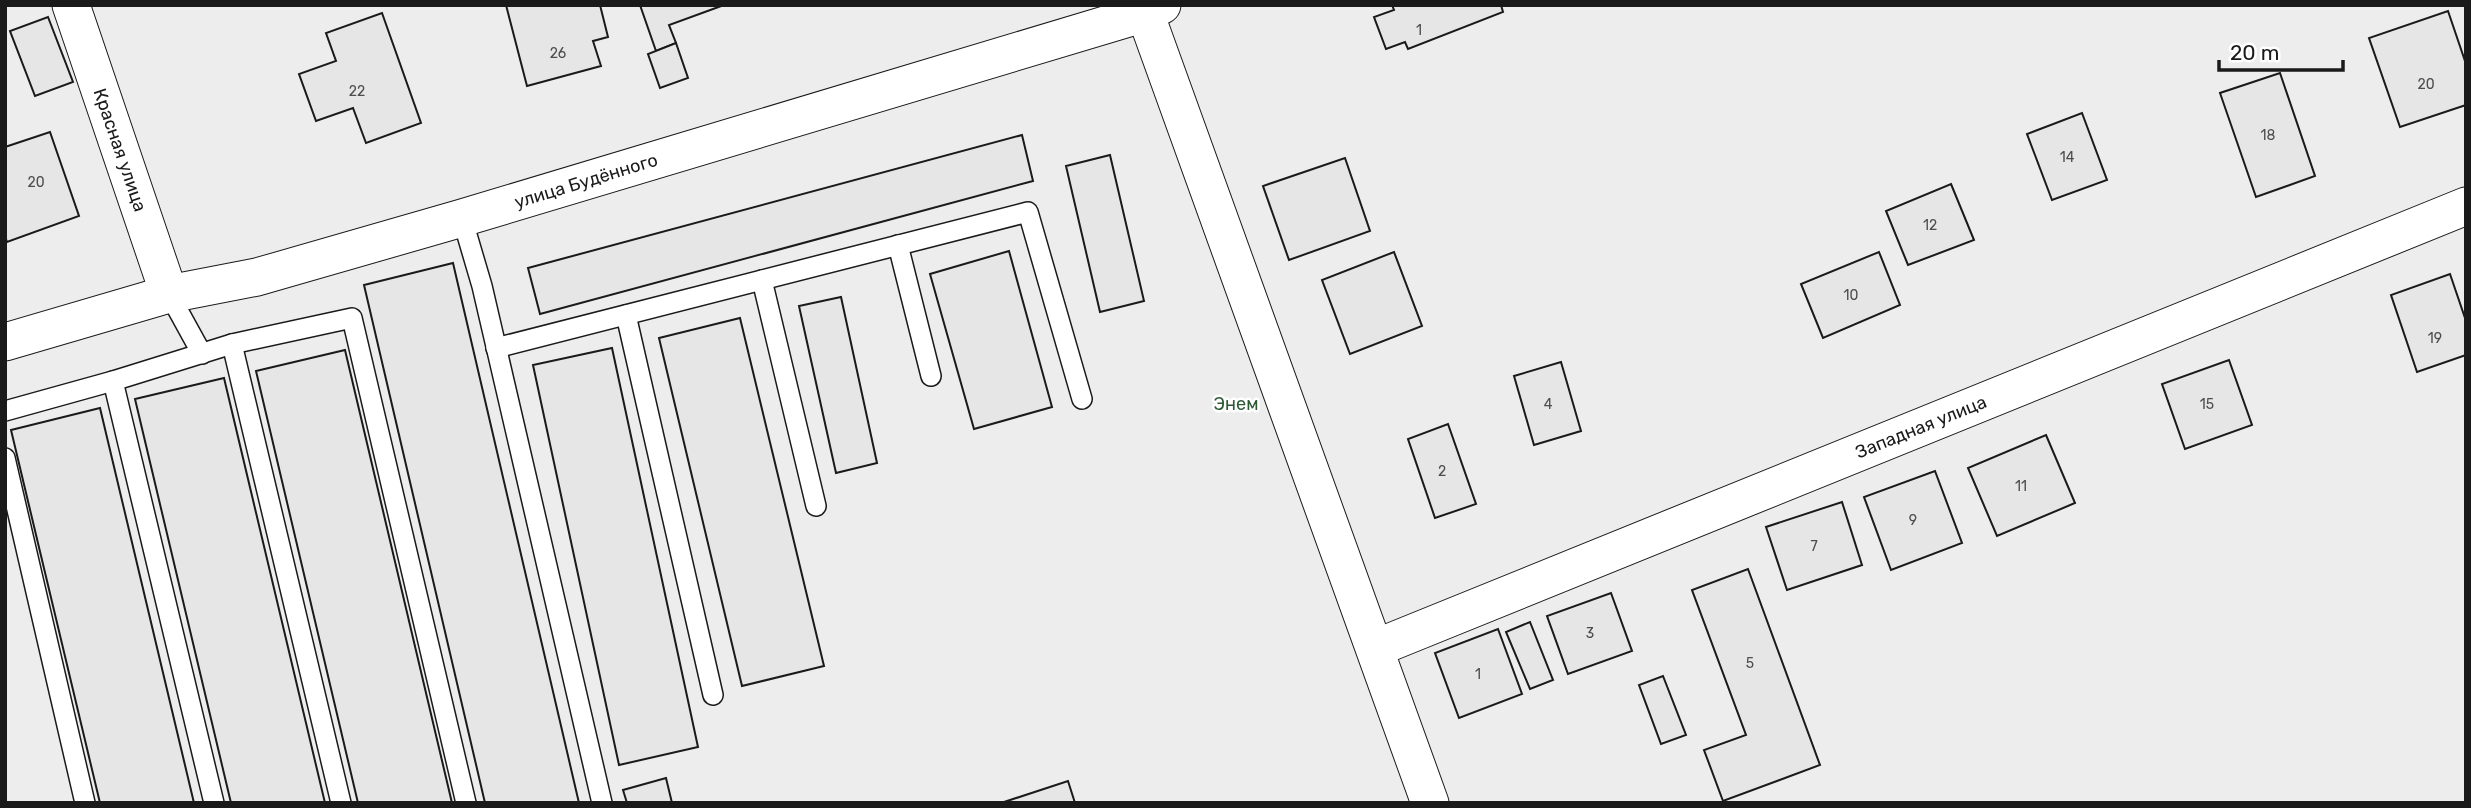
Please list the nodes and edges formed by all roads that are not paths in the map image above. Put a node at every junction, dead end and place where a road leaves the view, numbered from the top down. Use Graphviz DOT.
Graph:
graph roads {
  1 [pos="71,5"];
  2 [pos="1154,9"];
  3 [pos="2466,206"];
  4 [pos="461,218"];
  5 [pos="898,245"];
  6 [pos="762,280"];
  7 [pos="169,294"];
  8 [pos="626,315"];
  9 [pos="5,342"];
  10 [pos="232,344"];
  11 [pos="496,348"];
  12 [pos="202,354"];
  13 [pos="931,376"];
  14 [pos="113,381"];
  15 [pos="1082,399"];
  16 [pos="5,411"];
  17 [pos="5,458"];
  18 [pos="816,506"];
  19 [pos="1376,648"];
  20 [pos="713,695"];
  21 [pos="85,803"];
  22 [pos="214,803"];
  23 [pos="341,803"];
  24 [pos="466,803"];
  25 [pos="602,803"];
  26 [pos="1430,803"];
  1 -- 7 [label="street, Красная улица"];
  2 -- 4 [label="street, улица Будённого"];
  2 -- 19 [label="street"];
  3 -- 19 [label="street, Западная улица"];
  4 -- 7 [label="street, улица Будённого"];
  4 -- 11 [label="lane"];
  5 -- 6 [label="lane"];
  5 -- 13 [label="lane"];
  5 -- 15 [label="lane"];
  6 -- 8 [label="lane"];
  6 -- 18 [label="lane"];
  7 -- 9 [label="street, улица Будённого"];
  7 -- 12 [label="lane"];
  8 -- 11 [label="lane"];
  8 -- 20 [label="lane"];
  10 -- 12 [label="lane"];
  10 -- 23 [label="lane"];
  10 -- 24 [label="lane"];
  11 -- 25 [label="lane"];
  12 -- 14 [label="lane"];
  14 -- 16 [label="lane"];
  14 -- 22 [label="lane"];
  17 -- 21 [label="lane"];
  19 -- 26 [label="street"];
}
